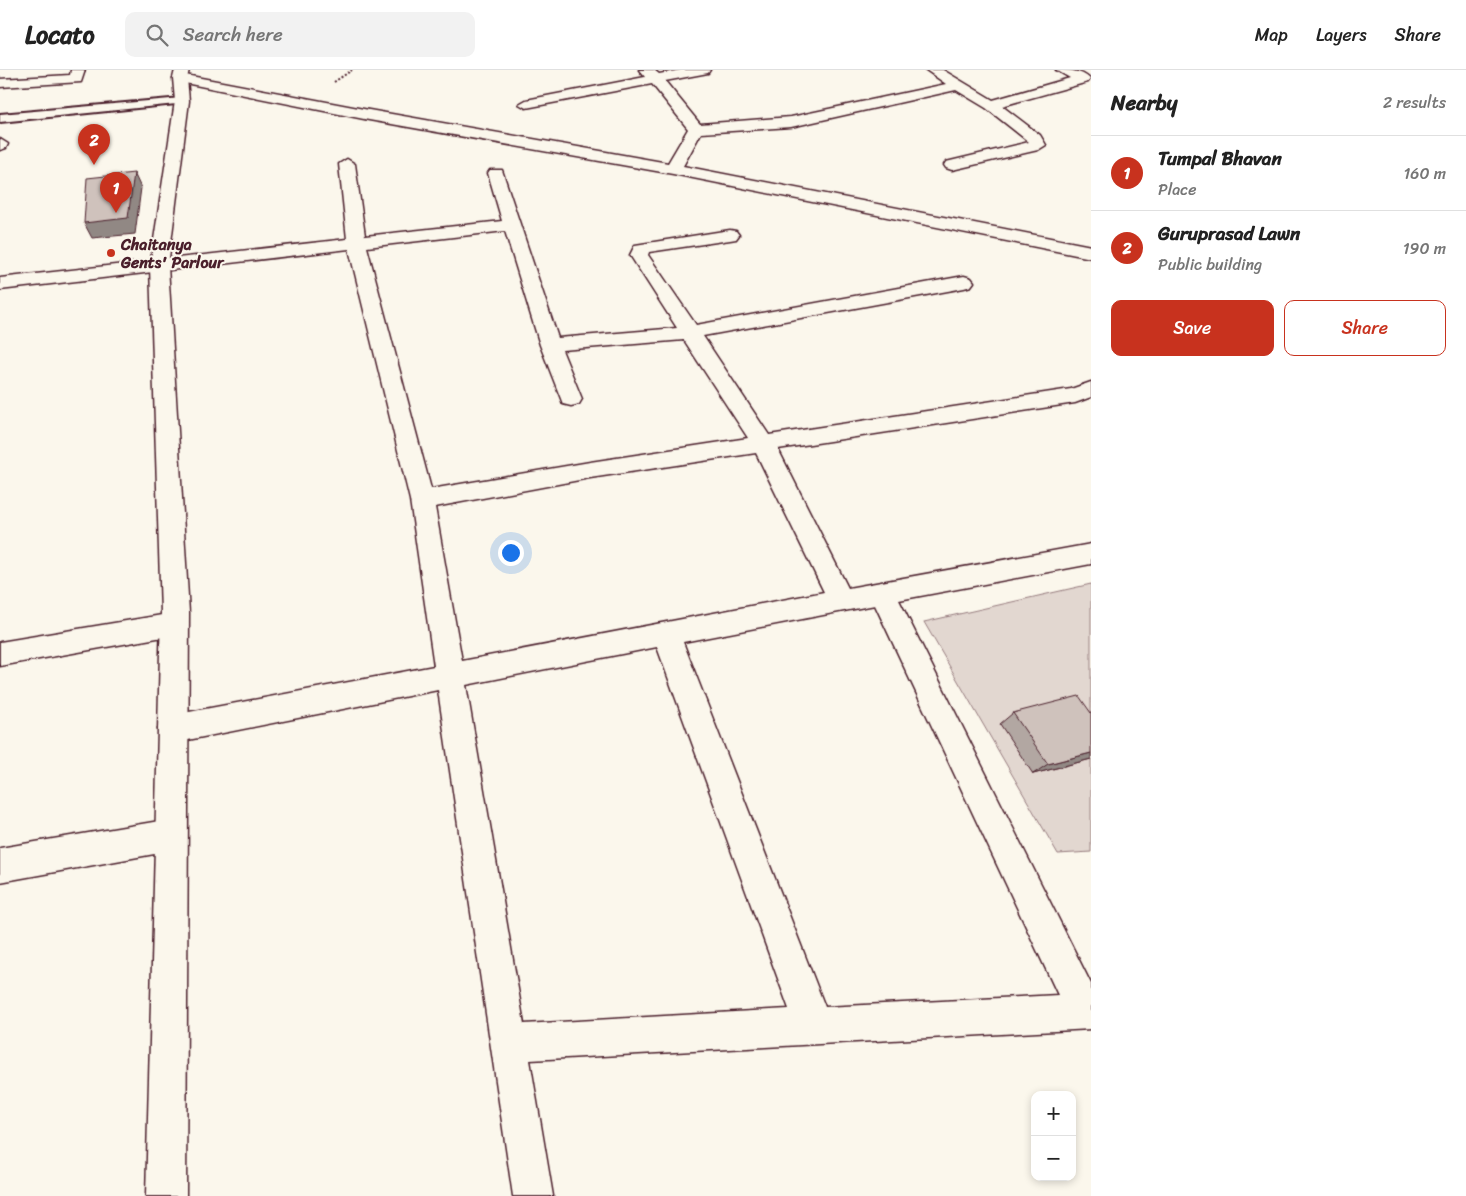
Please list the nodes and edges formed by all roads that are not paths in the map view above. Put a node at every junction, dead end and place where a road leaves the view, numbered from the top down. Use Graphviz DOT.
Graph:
graph roads {
  1 [pos="78,70"];
  2 [pos="703,70"];
  3 [pos="933,70"];
  4 [pos="1063,70"];
  5 [pos="651,74"];
  6 [pos="1087,80"];
  7 [pos="0,82"];
  8 [pos="182,83"];
  9 [pos="959,86"];
  10 [pos="526,104"];
  11 [pos="991,105"];
  12 [pos="0,118"];
  13 [pos="696,129"];
  14 [pos="347,164"];
  15 [pos="952,165"];
  16 [pos="673,168"];
  17 [pos="496,173"];
  18 [pos="512,225"];
  19 [pos="730,235"];
  20 [pos="357,244"];
  21 [pos="1091,252"];
  22 [pos="159,266"];
  23 [pos="964,282"];
  24 [pos="0,284"];
  25 [pos="688,333"];
  26 [pos="550,345"];
  27 [pos="1091,389"];
  28 [pos="571,399"];
  29 [pos="763,443"];
  30 [pos="422,500"];
  31 [pos="1091,554"];
  32 [pos="882,592"];
  33 [pos="841,600"];
  34 [pos="174,624"];
  35 [pos="666,634"];
  36 [pos="0,654"];
  37 [pos="451,676"];
  38 [pos="173,729"];
  39 [pos="172,834"];
  40 [pos="0,865"];
  41 [pos="1088,1011"];
  42 [pos="814,1027"];
  43 [pos="509,1043"];
  44 [pos="166,1196"];
  45 [pos="533,1196"];
  1 -- 7 [label="street"];
  2 -- 5 [label="street"];
  3 -- 9 [label="street"];
  4 -- 6 [label="street"];
  5 -- 10 [label="street"];
  5 -- 13 [label="street"];
  6 -- 11 [label="street"];
  8 -- 12 [label="lane"];
  8 -- 16 [label="street"];
  8 -- 22 [label="street"];
  9 -- 11 [label="street"];
  9 -- 13 [label="street"];
  11 -- 15 [label="street"];
  13 -- 16 [label="street"];
  14 -- 20 [label="street"];
  16 -- 21 [label="street"];
  17 -- 18 [label="street"];
  18 -- 20 [label="street"];
  18 -- 26 [label="street"];
  19 -- 25 [label="street"];
  20 -- 22 [label="street"];
  20 -- 30 [label="street"];
  22 -- 24 [label="street"];
  22 -- 34 [label="street"];
  23 -- 25 [label="street"];
  25 -- 26 [label="street"];
  25 -- 29 [label="street"];
  26 -- 28 [label="street"];
  27 -- 29 [label="street"];
  29 -- 30 [label="street"];
  29 -- 33 [label="street"];
  30 -- 37 [label="street"];
  31 -- 32 [label="street"];
  32 -- 33 [label="street"];
  32 -- 41 [label="street"];
  33 -- 35 [label="street"];
  34 -- 36 [label="street"];
  34 -- 38 [label="street"];
  35 -- 37 [label="street"];
  35 -- 42 [label="street"];
  37 -- 38 [label="street"];
  37 -- 43 [label="street"];
  38 -- 39 [label="street"];
  39 -- 40 [label="street"];
  39 -- 44 [label="street"];
  41 -- 42 [label="street"];
  42 -- 43 [label="street"];
  43 -- 45 [label="street"];
}
